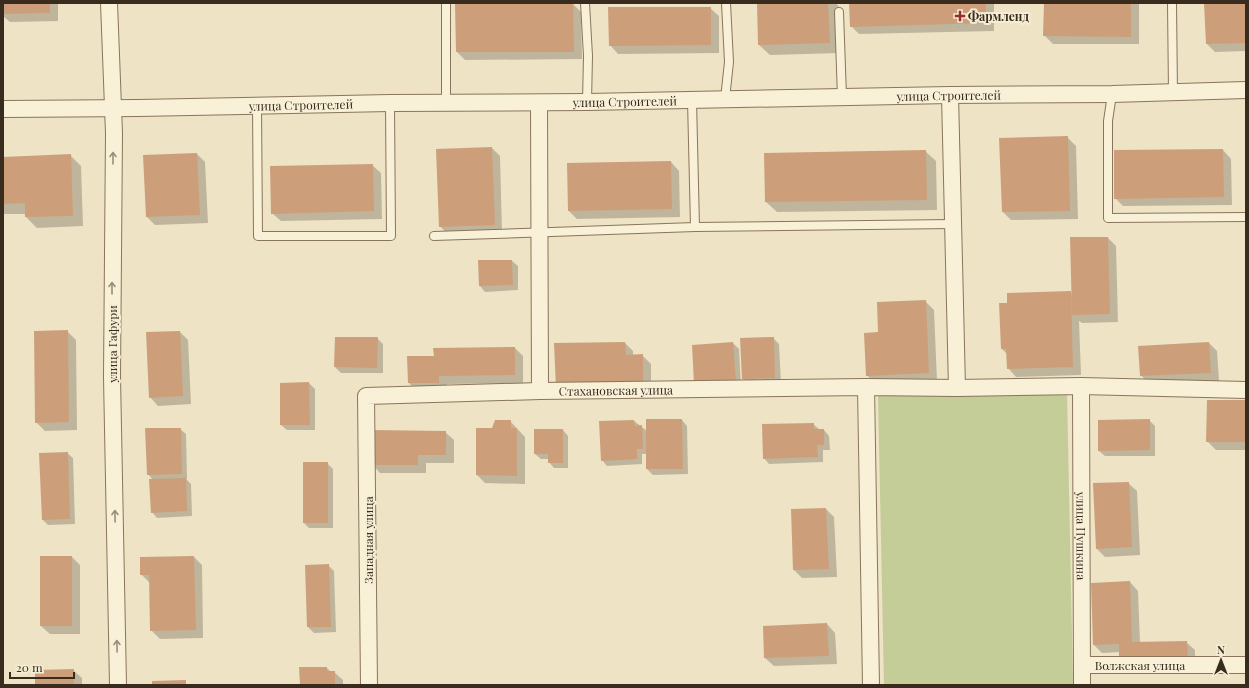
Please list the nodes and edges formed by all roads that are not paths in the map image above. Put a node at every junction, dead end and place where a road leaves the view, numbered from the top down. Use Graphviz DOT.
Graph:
graph roads {
  1 [pos="109,3"];
  2 [pos="446,3"];
  3 [pos="585,3"];
  4 [pos="726,3"];
  5 [pos="1172,3"];
  6 [pos="839,12"];
  7 [pos="1246,90"];
  8 [pos="1173,93"];
  9 [pos="1112,94"];
  10 [pos="950,95"];
  11 [pos="842,97"];
  12 [pos="725,99"];
  13 [pos="692,100"];
  14 [pos="587,102"];
  15 [pos="390,103"];
  16 [pos="446,103"];
  17 [pos="539,103"];
  18 [pos="257,105"];
  19 [pos="112,108"];
  20 [pos="3,109"];
  21 [pos="1246,217"];
  22 [pos="953,224"];
  23 [pos="695,227"];
  24 [pos="540,233"];
  25 [pos="434,236"];
  26 [pos="1081,386"];
  27 [pos="866,387"];
  28 [pos="957,388"];
  29 [pos="1246,390"];
  30 [pos="540,391"];
  31 [pos="366,396"];
  32 [pos="1082,665"];
  33 [pos="1246,665"];
  34 [pos="118,685"];
  35 [pos="369,685"];
  36 [pos="871,685"];
  37 [pos="1082,685"];
  1 -- 19 [label="street, улица Гафури"];
  2 -- 16 [label="lane"];
  3 -- 14 [label="lane"];
  4 -- 12 [label="lane"];
  5 -- 8 [label="lane"];
  6 -- 11 [label="lane"];
  7 -- 8 [label="street, улица Строителей"];
  8 -- 9 [label="street, улица Строителей"];
  9 -- 10 [label="street, улица Строителей"];
  9 -- 21 [label="lane"];
  10 -- 11 [label="street, улица Строителей"];
  10 -- 22 [label="street"];
  11 -- 12 [label="street, улица Строителей"];
  12 -- 13 [label="street, улица Строителей"];
  13 -- 14 [label="street, улица Строителей"];
  13 -- 23 [label="lane"];
  14 -- 17 [label="street, улица Строителей"];
  15 -- 16 [label="street, улица Строителей"];
  15 -- 18 [label="street, улица Строителей"];
  15 -- 18 [label="lane"];
  16 -- 17 [label="street, улица Строителей"];
  17 -- 24 [label="street"];
  18 -- 19 [label="street, улица Строителей"];
  19 -- 20 [label="street, улица Строителей"];
  34 -- 19 [label="street, улица Гафури, one-way"];
  22 -- 23 [label="lane"];
  22 -- 28 [label="street"];
  23 -- 24 [label="lane"];
  24 -- 25 [label="lane"];
  24 -- 30 [label="street"];
  26 -- 28 [label="street, Стахановская улица"];
  26 -- 29 [label="street, Стахановская улица"];
  26 -- 32 [label="street, улица Пушкина"];
  27 -- 28 [label="street, Стахановская улица"];
  27 -- 30 [label="street, Стахановская улица"];
  27 -- 36 [label="street"];
  30 -- 31 [label="street, Стахановская улица"];
  31 -- 35 [label="street, Западная улица"];
  32 -- 33 [label="street, Волжская улица"];
  32 -- 37 [label="street, улица Пушкина"];
}
